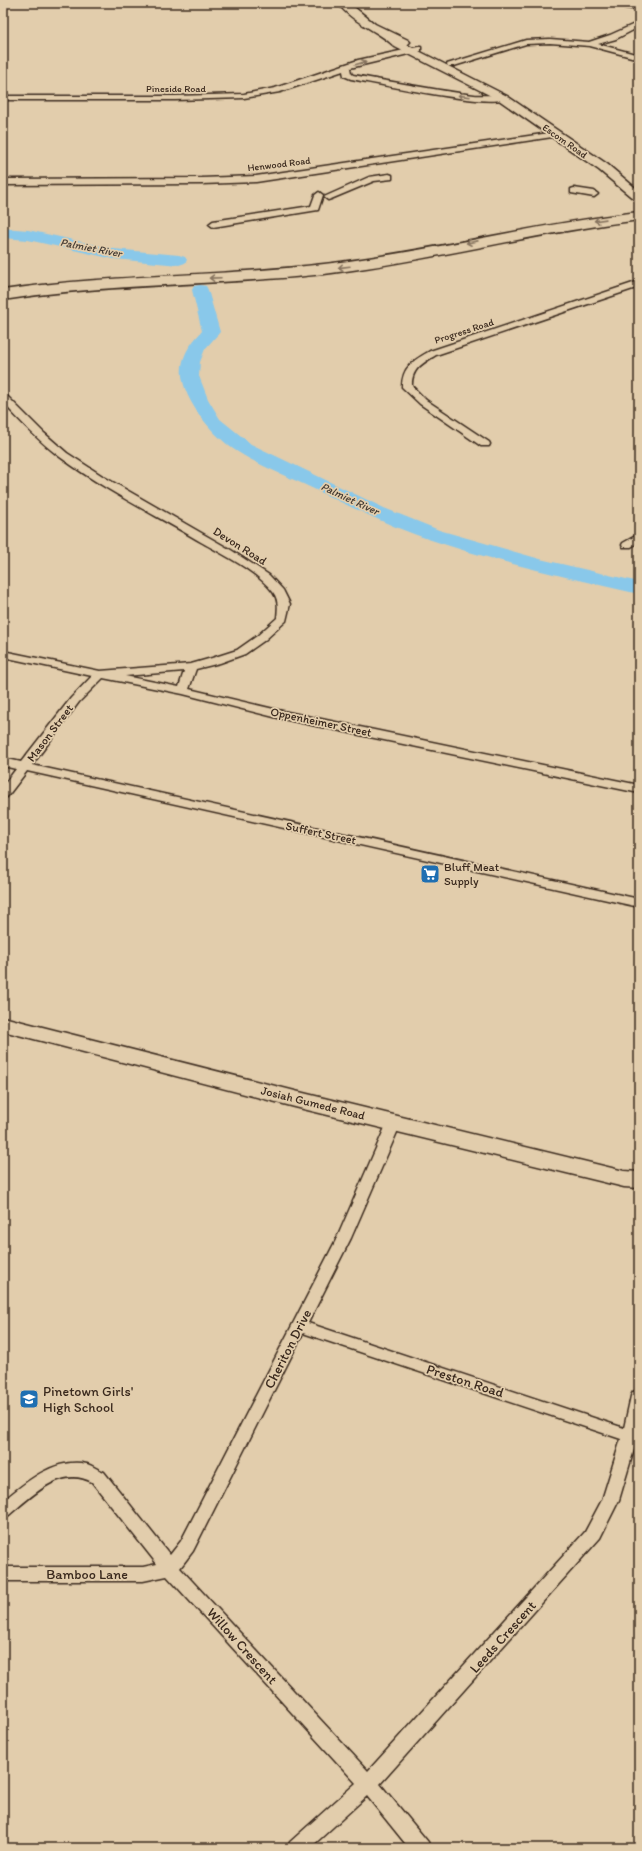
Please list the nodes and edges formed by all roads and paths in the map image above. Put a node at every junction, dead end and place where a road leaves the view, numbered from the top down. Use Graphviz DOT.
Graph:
graph roads {
  1 [pos="343,3"];
  2 [pos="608,3"];
  3 [pos="639,8"];
  4 [pos="639,24"];
  5 [pos="589,44"];
  6 [pos="414,50"];
  7 [pos="639,57"];
  8 [pos="451,64"];
  9 [pos="346,68"];
  10 [pos="324,76"];
  11 [pos="351,78"];
  12 [pos="488,89"];
  13 [pos="3,98"];
  14 [pos="503,98"];
  15 [pos="556,134"];
  16 [pos="388,177"];
  17 [pos="3,182"];
  18 [pos="574,191"];
  19 [pos="594,194"];
  20 [pos="637,206"];
  21 [pos="213,224"];
  22 [pos="9,280"];
  23 [pos="639,284"];
  24 [pos="3,295"];
  25 [pos="3,397"];
  26 [pos="485,444"];
  27 [pos="639,537"];
  28 [pos="627,545"];
  29 [pos="3,654"];
  30 [pos="191,667"];
  31 [pos="100,674"];
  32 [pos="183,691"];
  33 [pos="3,762"];
  34 [pos="24,767"];
  35 [pos="639,788"];
  36 [pos="3,794"];
  37 [pos="639,903"];
  38 [pos="3,1024"];
  39 [pos="394,1123"];
  40 [pos="634,1182"];
  41 [pos="300,1326"];
  42 [pos="639,1396"];
  43 [pos="630,1436"];
  44 [pos="3,1510"];
  45 [pos="170,1568"];
  46 [pos="3,1574"];
  47 [pos="368,1784"];
  48 [pos="298,1848"];
  49 [pos="421,1848"];
  1 -- 6 [label="street, Escom Road"];
  2 -- 3 [label="street"];
  4 -- 5 [label="street"];
  5 -- 7 [label="street"];
  5 -- 8 [label="street"];
  6 -- 8 [label="street, Escom Road"];
  9 -- 6 [label="street, Pineside Road, one-way"];
  6 -- 12 [label="street, Escom Road"];
  8 -- 12 [label="street, Escom Road"];
  9 -- 10 [label="street, Pineside Road"];
  9 -- 11 [label="street"];
  10 -- 11 [label="street"];
  10 -- 13 [label="street, Pineside Road"];
  14 -- 11 [label="street, one-way"];
  12 -- 14 [label="street, Escom Road"];
  14 -- 15 [label="street, Escom Road"];
  15 -- 17 [label="street, Henwood Road"];
  15 -- 20 [label="street, Escom Road"];
  16 -- 21 [label="street"];
  18 -- 19 [label="street"];
  20 -- 22 [label="highway"];
  20 -- 24 [label="highway, one-way"];
  23 -- 26 [label="street, Progress Road"];
  25 -- 30 [label="street, Devon Road"];
  27 -- 28 [label="street"];
  29 -- 31 [label="street, Oppenheimer Street"];
  30 -- 31 [label="street, Devon Road"];
  30 -- 32 [label="street"];
  31 -- 32 [label="street, Oppenheimer Street"];
  31 -- 34 [label="street, Mason Street"];
  32 -- 35 [label="street, Oppenheimer Street"];
  33 -- 34 [label="street, Suffert Street"];
  34 -- 36 [label="street, Mason Street"];
  34 -- 37 [label="street, Suffert Street"];
  38 -- 39 [label="main road, Josiah Gumede Road"];
  39 -- 40 [label="main road, Josiah Gumede Road"];
  39 -- 41 [label="street, Cheriton Drive"];
  41 -- 43 [label="street, Preston Road"];
  41 -- 45 [label="street, Cheriton Drive"];
  42 -- 43 [label="street, Leeds Crescent"];
  43 -- 47 [label="street, Leeds Crescent"];
  44 -- 45 [label="street, Willow Crescent"];
  45 -- 46 [label="street, Bamboo Lane"];
  45 -- 47 [label="street, Willow Crescent"];
  47 -- 48 [label="street"];
  47 -- 49 [label="street"];
}
